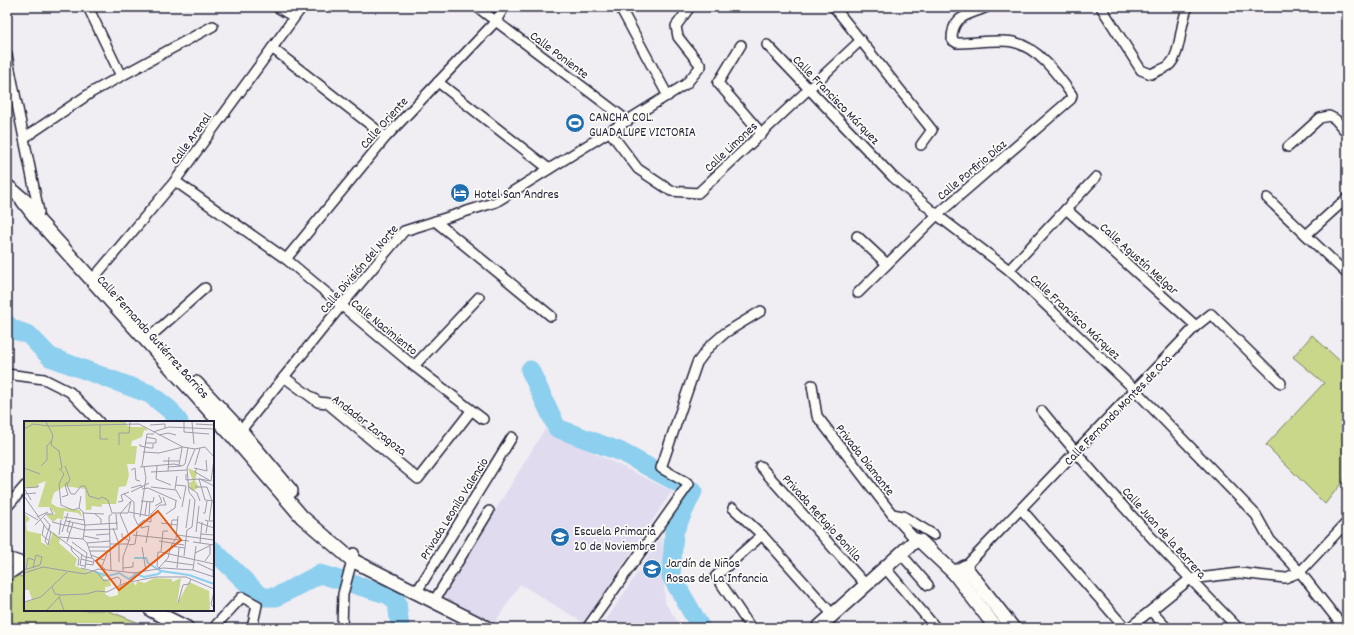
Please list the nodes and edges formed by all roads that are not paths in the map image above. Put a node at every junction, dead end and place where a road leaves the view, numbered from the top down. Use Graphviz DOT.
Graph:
graph roads {
  1 [pos="88,7"];
  2 [pos="277,7"];
  3 [pos="302,7"];
  4 [pos="478,7"];
  5 [pos="504,7"];
  6 [pos="620,7"];
  7 [pos="690,7"];
  8 [pos="834,7"];
  9 [pos="987,7"];
  10 [pos="1101,7"];
  11 [pos="1188,7"];
  12 [pos="294,17"];
  13 [pos="496,21"];
  14 [pos="213,26"];
  15 [pos="861,40"];
  16 [pos="767,44"];
  17 [pos="741,45"];
  18 [pos="272,48"];
  19 [pos="7,55"];
  20 [pos="121,76"];
  21 [pos="438,82"];
  22 [pos="810,89"];
  23 [pos="668,96"];
  24 [pos="628,121"];
  25 [pos="610,132"];
  26 [pos="1347,133"];
  27 [pos="762,134"];
  28 [pos="386,137"];
  29 [pos="24,138"];
  30 [pos="921,146"];
  31 [pos="1288,147"];
  32 [pos="550,169"];
  33 [pos="1096,177"];
  34 [pos="175,181"];
  35 [pos="7,186"];
  36 [pos="1267,198"];
  37 [pos="1347,198"];
  38 [pos="1066,209"];
  39 [pos="38,215"];
  40 [pos="937,215"];
  41 [pos="435,221"];
  42 [pos="1306,235"];
  43 [pos="857,236"];
  44 [pos="286,259"];
  45 [pos="887,264"];
  46 [pos="1008,270"];
  47 [pos="1347,274"];
  48 [pos="95,277"];
  49 [pos="205,288"];
  50 [pos="858,293"];
  51 [pos="479,297"];
  52 [pos="341,306"];
  53 [pos="761,311"];
  54 [pos="551,316"];
  55 [pos="1196,326"];
  56 [pos="152,335"];
  57 [pos="414,366"];
  58 [pos="7,374"];
  59 [pos="284,377"];
  60 [pos="1281,383"];
  61 [pos="812,385"];
  62 [pos="1135,390"];
  63 [pos="470,411"];
  64 [pos="1042,411"];
  65 [pos="483,419"];
  66 [pos="98,421"];
  67 [pos="238,435"];
  68 [pos="512,438"];
  69 [pos="1075,452"];
  70 [pos="760,466"];
  71 [pos="24,487"];
  72 [pos="7,508"];
  73 [pos="733,508"];
  74 [pos="1021,509"];
  75 [pos="489,511"];
  76 [pos="892,514"];
  77 [pos="1347,522"];
  78 [pos="762,535"];
  79 [pos="934,535"];
  80 [pos="916,540"];
  81 [pos="901,554"];
  82 [pos="353,556"];
  83 [pos="7,559"];
  84 [pos="24,564"];
  85 [pos="24,565"];
  86 [pos="886,569"];
  87 [pos="959,570"];
  88 [pos="1300,572"];
  89 [pos="7,576"];
  90 [pos="1190,579"];
  91 [pos="866,585"];
  92 [pos="928,585"];
  93 [pos="416,592"];
  94 [pos="434,601"];
  95 [pos="153,611"];
  96 [pos="1151,611"];
  97 [pos="832,615"];
  98 [pos="187,628"];
  99 [pos="222,628"];
  100 [pos="252,628"];
  101 [pos="342,628"];
  102 [pos="487,628"];
  103 [pos="587,628"];
  104 [pos="750,628"];
  105 [pos="818,628"];
  106 [pos="936,628"];
  107 [pos="996,628"];
  108 [pos="1013,628"];
  109 [pos="1125,628"];
  110 [pos="1129,628"];
  111 [pos="1167,628"];
  112 [pos="1238,628"];
  113 [pos="1344,628"];
  1 -- 20 [label="street"];
  2 -- 12 [label="street"];
  3 -- 12 [label="street, Calle Arenal"];
  4 -- 13 [label="street, Calle Poniente"];
  5 -- 13 [label="street, Calle Oriente"];
  6 -- 23 [label="street"];
  7 -- 23 [label="street, Calle División del Norte"];
  8 -- 15 [label="street"];
  9 -- 40 [label="street, Calle Porfirio Díaz"];
  10 -- 11 [label="street"];
  12 -- 18 [label="street, Calle Arenal"];
  13 -- 21 [label="street, Calle Oriente"];
  13 -- 24 [label="street, Calle Poniente"];
  14 -- 20 [label="street"];
  15 -- 22 [label="street, Calle Limones"];
  15 -- 30 [label="street"];
  16 -- 22 [label="street, Calle Francisco Márquez"];
  17 -- 27 [label="street"];
  18 -- 28 [label="street"];
  18 -- 34 [label="street, Calle Arenal"];
  19 -- 29 [label="street"];
  20 -- 29 [label="street"];
  21 -- 28 [label="street, Calle Oriente"];
  21 -- 32 [label="street"];
  22 -- 27 [label="street, Calle Limones"];
  22 -- 40 [label="street, Calle Francisco Márquez"];
  23 -- 24 [label="street, Calle División del Norte"];
  24 -- 25 [label="street, Calle División del Norte"];
  25 -- 27 [label="street, Calle Limones"];
  25 -- 32 [label="street, Calle División del Norte"];
  26 -- 31 [label="street"];
  28 -- 44 [label="street, Calle Oriente"];
  29 -- 39 [label="street"];
  32 -- 41 [label="street, Calle División del Norte"];
  33 -- 38 [label="street"];
  34 -- 44 [label="street, Calle Nacimiento"];
  34 -- 48 [label="street, Calle Arenal"];
  35 -- 39 [label="main road, Calle Fernando Gutiérrez Barrios"];
  36 -- 42 [label="street"];
  37 -- 42 [label="street"];
  38 -- 46 [label="street"];
  38 -- 55 [label="street, Calle Agustín Melgar"];
  39 -- 48 [label="main road, Calle Fernando Gutiérrez Barrios"];
  40 -- 45 [label="street, Calle Porfirio Díaz"];
  40 -- 46 [label="street, Calle Francisco Márquez"];
  41 -- 52 [label="street, Calle División del Norte"];
  41 -- 54 [label="street"];
  42 -- 47 [label="street"];
  43 -- 45 [label="street"];
  44 -- 52 [label="street, Calle Nacimiento"];
  45 -- 50 [label="street, Calle Porfirio Díaz"];
  46 -- 62 [label="street, Calle Francisco Márquez"];
  48 -- 56 [label="main road, Calle Fernando Gutiérrez Barrios"];
  48 -- 67 [label="main road, Calle Fernando Gutiérrez Barrios"];
  49 -- 56 [label="street"];
  51 -- 57 [label="street"];
  52 -- 57 [label="street, Calle Nacimiento"];
  52 -- 59 [label="street, Calle División del Norte"];
  53 -- 103 [label="street"];
  55 -- 60 [label="street, Calle Fernando Montes de Oca"];
  55 -- 62 [label="street, Calle Fernando Montes de Oca"];
  56 -- 67 [label="main road, Calle Fernando Gutiérrez Barrios"];
  57 -- 63 [label="street, Calle Nacimiento"];
  58 -- 66 [label="street"];
  59 -- 63 [label="street, Andador Zaragoza"];
  59 -- 67 [label="street, Calle División del Norte"];
  61 -- 76 [label="street, Privada Diamante"];
  62 -- 69 [label="street, Calle Fernando Montes de Oca"];
  62 -- 88 [label="street, Calle Francisco Márquez"];
  63 -- 65 [label="street, Calle Nacimiento"];
  64 -- 69 [label="street, Calle Juan de la Barrera"];
  67 -- 82 [label="main road, Calle Fernando Gutiérrez Barrios"];
  68 -- 93 [label="street, Privada Leonilo Valencio"];
  69 -- 74 [label="street, Calle Fernando Montes de Oca"];
  69 -- 90 [label="street, Calle Juan de la Barrera"];
  70 -- 91 [label="street, Privada Refugio Bonilla"];
  71 -- 72 [label="street"];
  73 -- 78 [label="street"];
  74 -- 87 [label="street, Calle Fernando Montes de Oca"];
  74 -- 109 [label="street"];
  75 -- 94 [label="street"];
  76 -- 79 [label="street"];
  76 -- 80 [label="street, Privada Diamante"];
  77 -- 88 [label="street"];
  78 -- 97 [label="street"];
  78 -- 104 [label="street"];
  80 -- 81 [label="main road"];
  80 -- 87 [label="main road"];
  81 -- 86 [label="main road"];
  81 -- 92 [label="street"];
  82 -- 93 [label="main road, Calle Fernando Gutiérrez Barrios"];
  82 -- 101 [label="street"];
  83 -- 84 [label="main road"];
  85 -- 89 [label="street"];
  86 -- 91 [label="main road"];
  86 -- 106 [label="street"];
  87 -- 107 [label="main road"];
  87 -- 108 [label="main road"];
  88 -- 90 [label="street"];
  88 -- 113 [label="street, Calle Francisco Márquez"];
  90 -- 96 [label="street"];
  90 -- 112 [label="street, Calle Juan de la Barrera"];
  91 -- 97 [label="main road"];
  93 -- 94 [label="main road, Calle Fernando Gutiérrez Barrios"];
  94 -- 102 [label="main road, Calle Fernando Gutiérrez Barrios"];
  95 -- 98 [label="main road"];
  96 -- 110 [label="street"];
  96 -- 111 [label="street"];
  97 -- 105 [label="main road"];
  99 -- 100 [label="street"];
}
